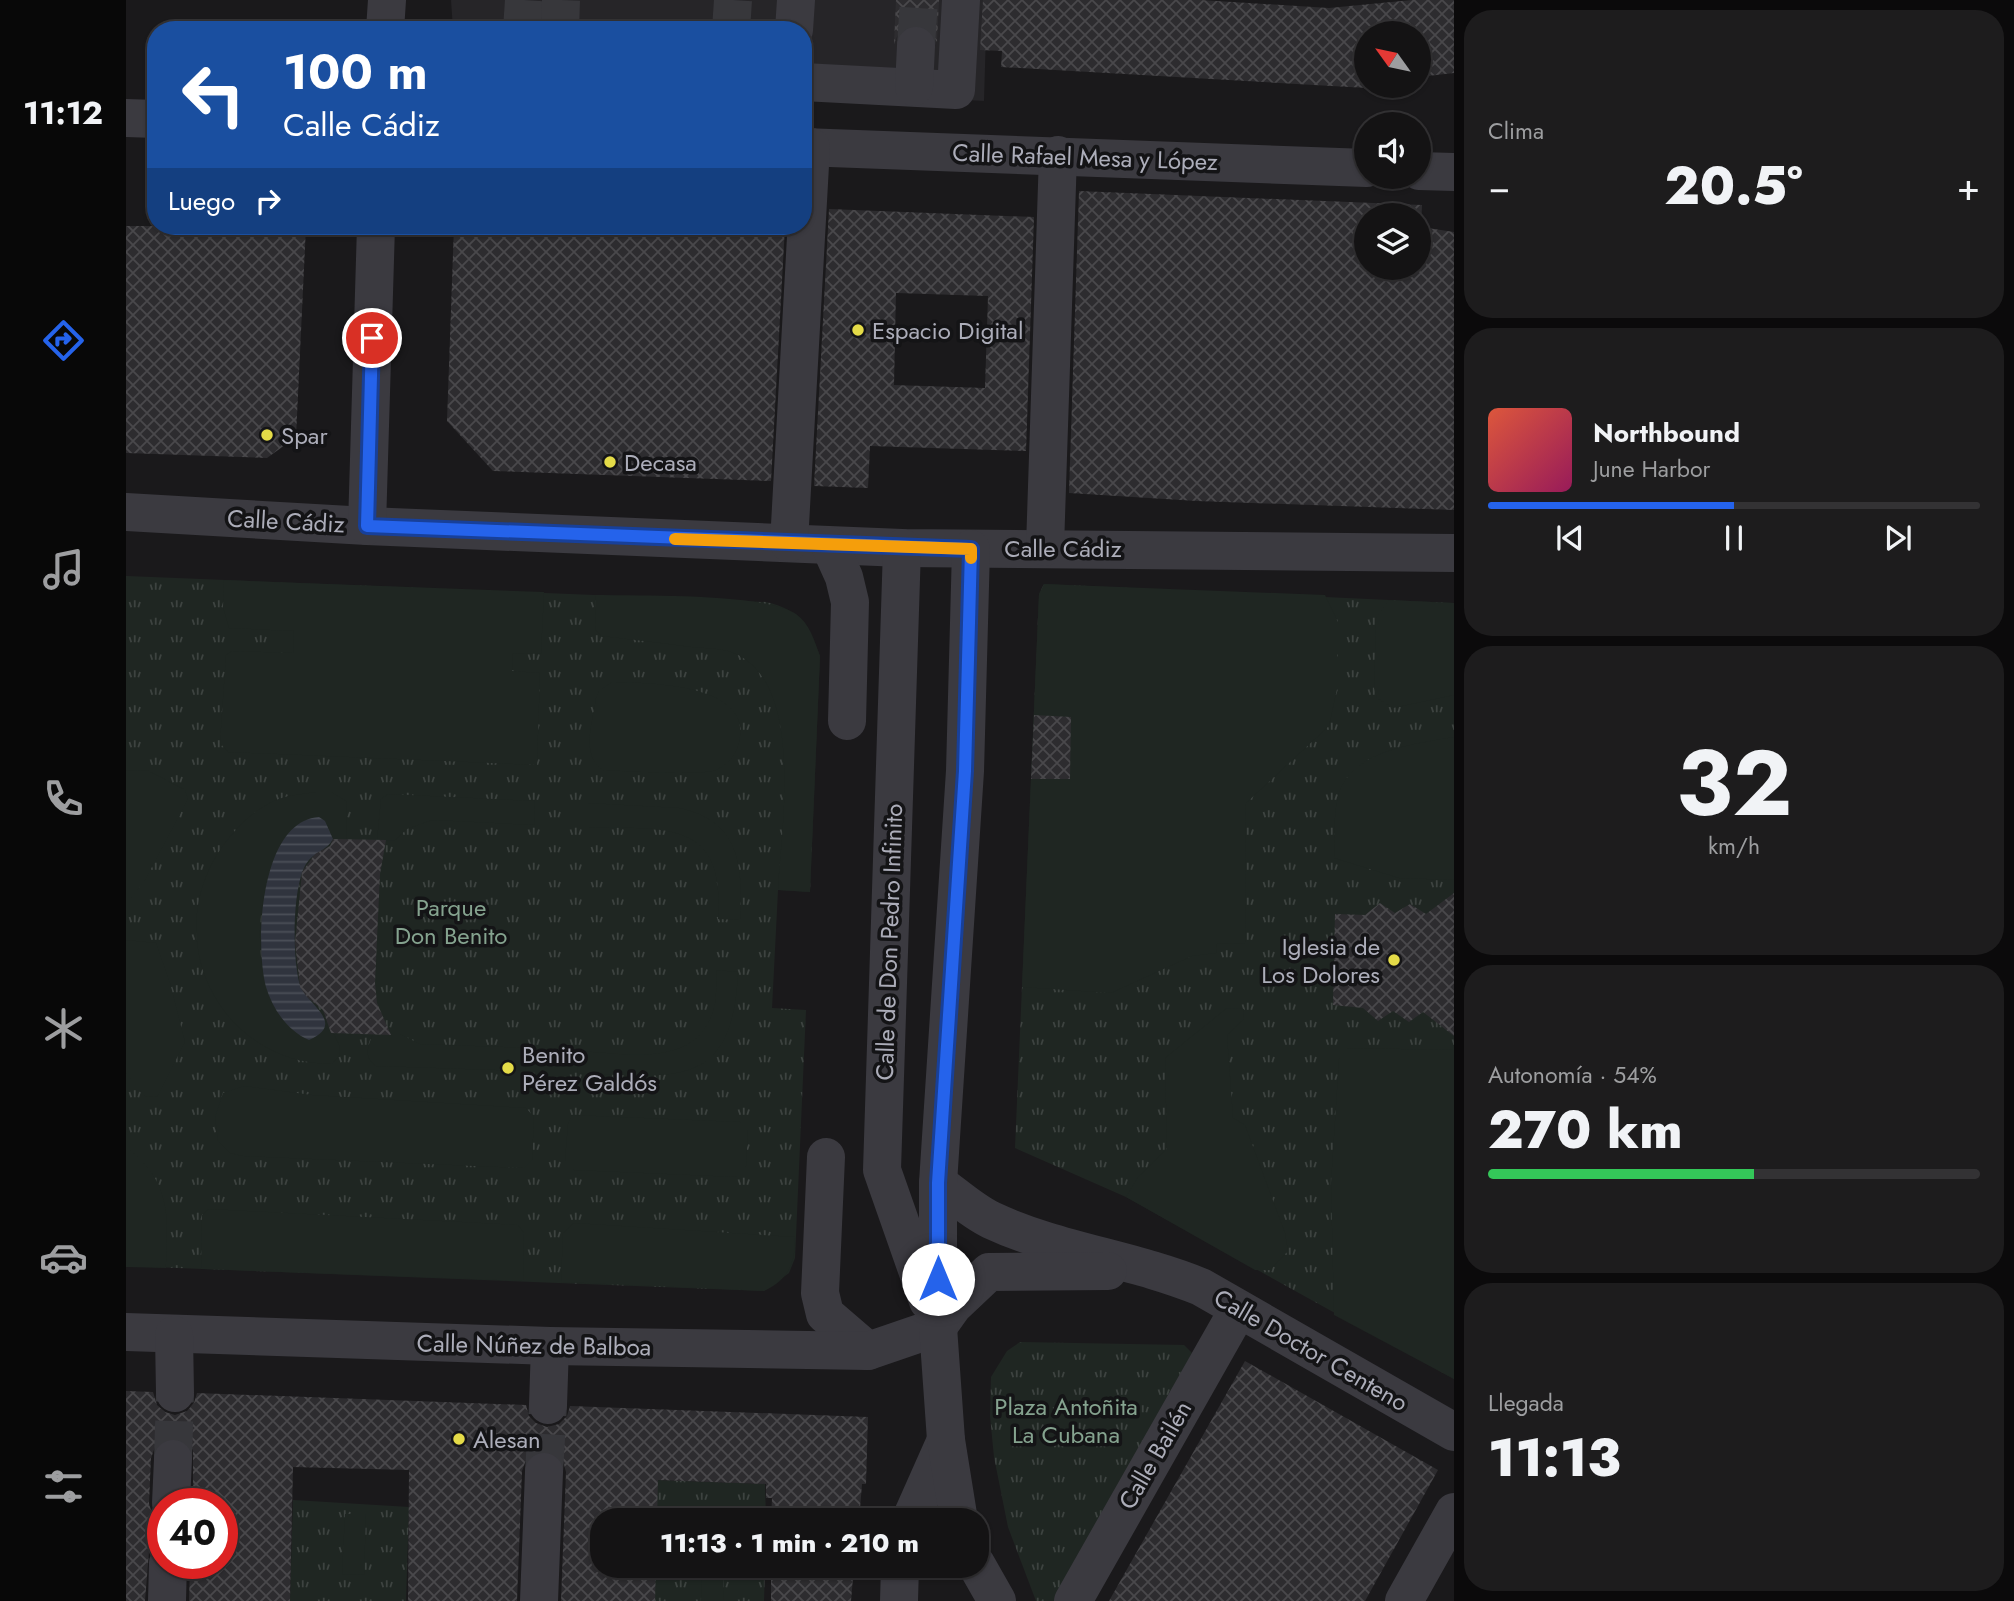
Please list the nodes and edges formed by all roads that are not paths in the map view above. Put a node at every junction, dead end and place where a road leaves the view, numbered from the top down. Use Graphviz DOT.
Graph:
graph roads {
  1 [pos="387,0"];
  2 [pos="796,0"];
  3 [pos="961,0"];
  4 [pos="386,21"];
  5 [pos="795,21"];
  6 [pos="916,46"];
  7 [pos="812,82"];
  8 [pos="914,87"];
  9 [pos="126,118"];
  10 [pos="147,119"];
  11 [pos="812,147"];
  12 [pos="1058,155"];
  13 [pos="1354,167"];
  14 [pos="1431,171"];
  15 [pos="1454,172"];
  16 [pos="376,235"];
  17 [pos="803,235"];
  18 [pos="126,512"];
  19 [pos="367,526"];
  20 [pos="789,543"];
  21 [pos="830,546"];
  22 [pos="1045,547"];
  23 [pos="902,548"];
  24 [pos="971,549"];
  25 [pos="1454,553"];
  26 [pos="847,721"];
  27 [pos="826,1157"];
  28 [pos="938,1183"];
  29 [pos="1166,1272"];
  30 [pos="1238,1310"];
  31 [pos="938,1327"];
  32 [pos="126,1332"];
  33 [pos="173,1335"];
  34 [pos="550,1346"];
  35 [pos="868,1351"];
  36 [pos="175,1393"];
  37 [pos="548,1405"];
  38 [pos="1454,1432"];
  39 [pos="946,1440"];
  40 [pos="173,1459"];
  41 [pos="544,1472"];
  42 [pos="172,1488"];
  43 [pos="916,1508"];
  44 [pos="957,1508"];
  45 [pos="1454,1512"];
  46 [pos="900,1578"];
  47 [pos="984,1578"];
  48 [pos="168,1579"];
  49 [pos="167,1601"];
  50 [pos="539,1601"];
  51 [pos="899,1601"];
  52 [pos="997,1601"];
  53 [pos="1073,1601"];
  54 [pos="1404,1601"];
  1 -- 4 [label="street"];
  2 -- 5 [label="street"];
  3 -- 8 [label="street"];
  6 -- 8 [label="street"];
  7 -- 8 [label="street"];
  9 -- 10 [label="street"];
  11 -- 12 [label="street, Calle Rafael Mesa y López"];
  12 -- 13 [label="street, Calle Rafael Mesa y López"];
  12 -- 22 [label="street"];
  14 -- 15 [label="street"];
  16 -- 19 [label="street"];
  17 -- 20 [label="street"];
  18 -- 19 [label="street, Calle Cádiz"];
  19 -- 20 [label="street, Calle Cádiz"];
  20 -- 21 [label="street, Calle Cádiz"];
  21 -- 23 [label="street, Calle Cádiz"];
  21 -- 26 [label="street"];
  22 -- 24 [label="street, Calle Cádiz"];
  22 -- 25 [label="street, Calle Cádiz"];
  23 -- 24 [label="street, Calle Cádiz"];
  23 -- 31 [label="street, Calle de Don Pedro Infinito"];
  24 -- 28 [label="street, Calle de Don Pedro Infinito"];
  27 -- 35 [label="street"];
  28 -- 29 [label="street, Calle Doctor Centeno"];
  28 -- 31 [label="street, Calle de Don Pedro Infinito"];
  29 -- 30 [label="street, Calle Doctor Centeno"];
  29 -- 31 [label="street, Calle Doctor Centeno"];
  30 -- 38 [label="street, Calle Doctor Centeno"];
  30 -- 53 [label="street, Calle Bailén"];
  31 -- 35 [label="street, Calle Núñez de Balboa"];
  31 -- 39 [label="street, Calle de Don Pedro Infinito"];
  32 -- 33 [label="street, Calle Núñez de Balboa"];
  33 -- 34 [label="street, Calle Núñez de Balboa"];
  33 -- 36 [label="street"];
  34 -- 35 [label="street, Calle Núñez de Balboa"];
  34 -- 37 [label="street"];
  39 -- 43 [label="street"];
  39 -- 44 [label="street, Calle de Don Pedro Infinito"];
  40 -- 42 [label="street"];
  41 -- 50 [label="street"];
  45 -- 54 [label="street"];
  46 -- 51 [label="street"];
  47 -- 52 [label="street"];
  48 -- 49 [label="street"];
}
